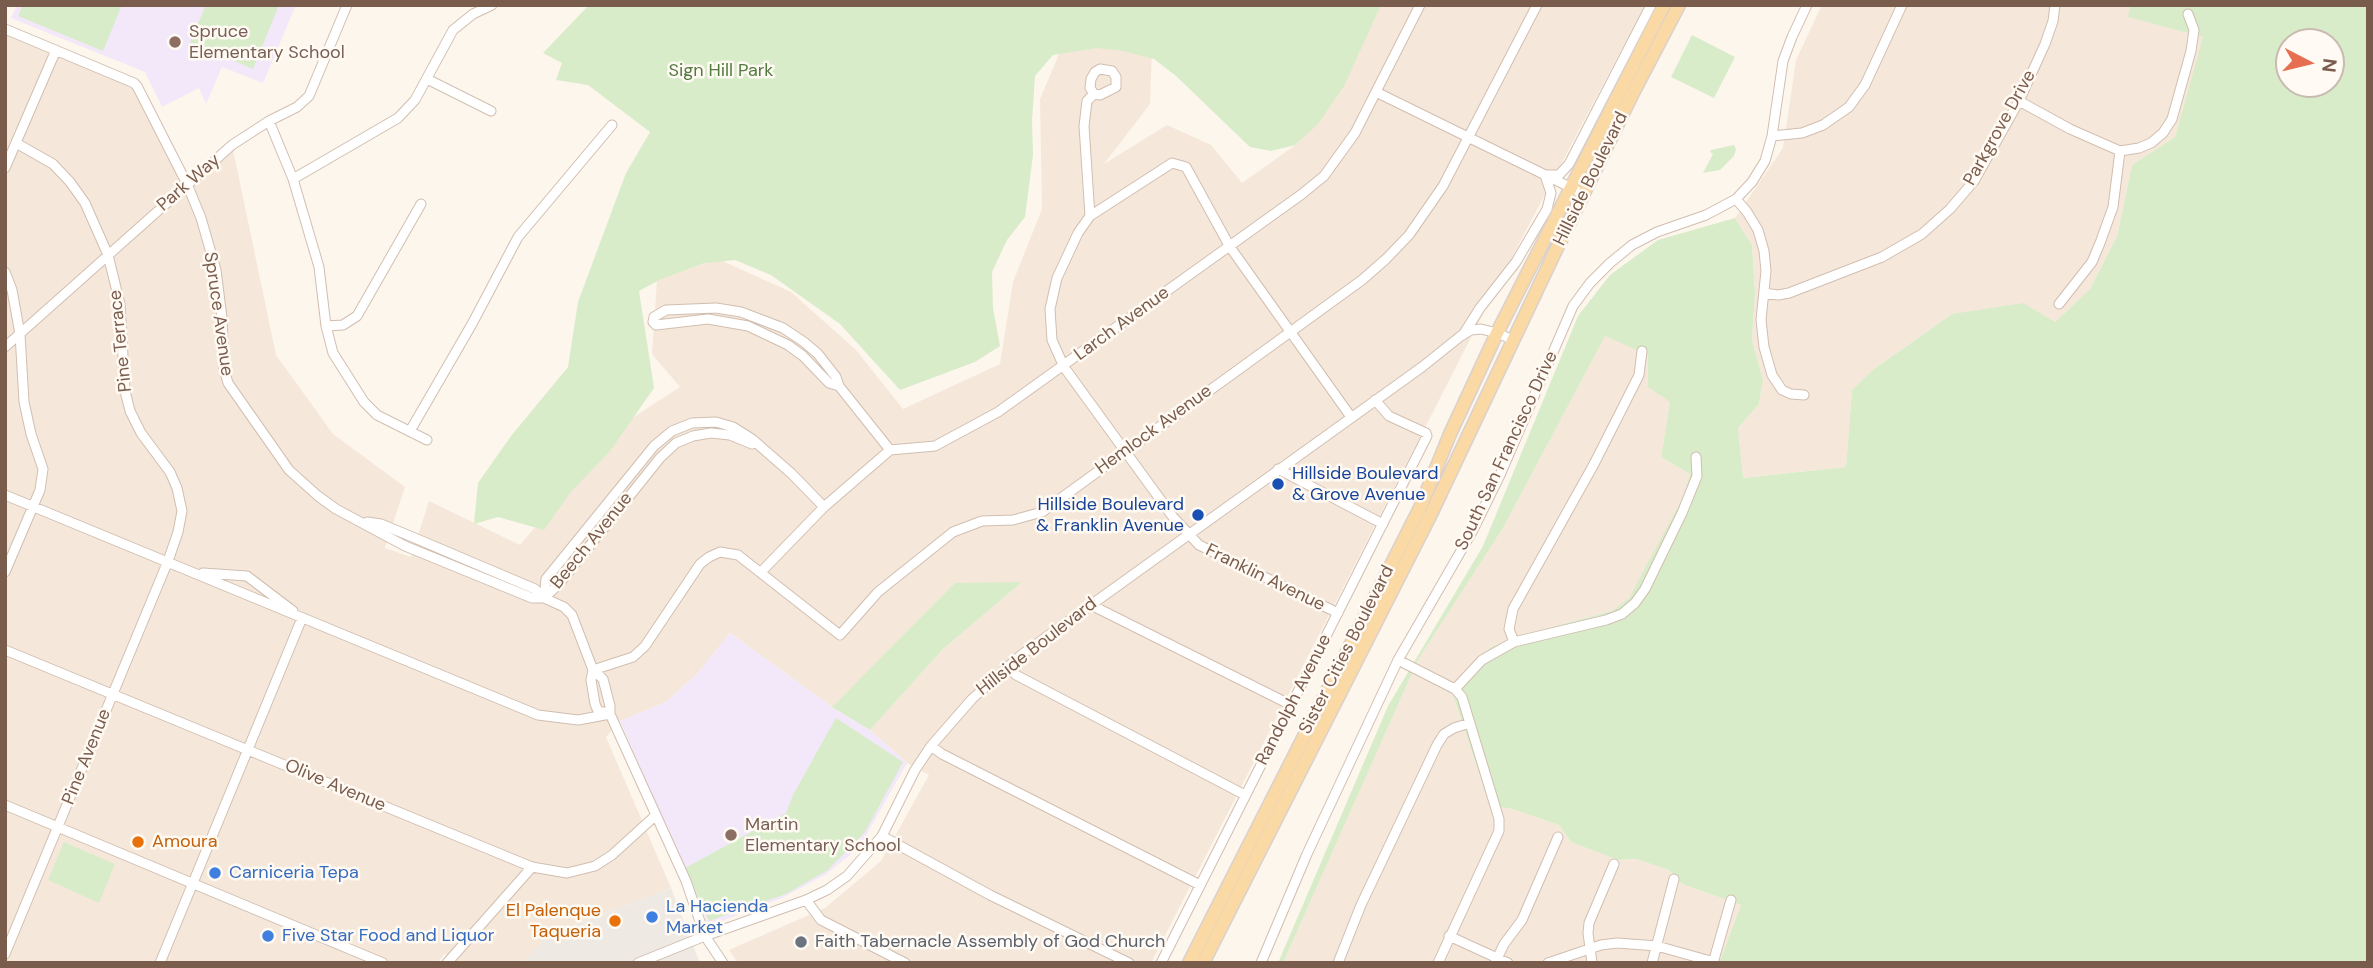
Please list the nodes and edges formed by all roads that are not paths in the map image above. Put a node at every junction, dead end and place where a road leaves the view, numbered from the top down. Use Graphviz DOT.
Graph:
graph roads {
  1 [pos="348,5"];
  2 [pos="492,5"];
  3 [pos="1420,5"];
  4 [pos="1537,5"];
  5 [pos="1651,5"];
  6 [pos="1664,5"];
  7 [pos="1679,5"];
  8 [pos="1807,5"];
  9 [pos="1902,5"];
  10 [pos="2055,5"];
  11 [pos="2188,15"];
  12 [pos="5,29"];
  13 [pos="56,50"];
  14 [pos="427,79"];
  15 [pos="1376,92"];
  16 [pos="1094,94"];
  17 [pos="2019,101"];
  18 [pos="491,111"];
  19 [pos="269,121"];
  20 [pos="612,125"];
  21 [pos="1772,136"];
  22 [pos="1469,137"];
  23 [pos="16,143"];
  24 [pos="2120,150"];
  25 [pos="5,168"];
  26 [pos="1545,175"];
  27 [pos="293,179"];
  28 [pos="187,184"];
  29 [pos="1571,188"];
  30 [pos="1584,194"];
  31 [pos="1736,199"];
  32 [pos="421,204"];
  33 [pos="1090,216"];
  34 [pos="1230,247"];
  35 [pos="108,256"];
  36 [pos="5,272"];
  37 [pos="1764,293"];
  38 [pos="2059,304"];
  39 [pos="709,307"];
  40 [pos="708,319"];
  41 [pos="326,326"];
  42 [pos="1290,331"];
  43 [pos="1497,333"];
  44 [pos="20,334"];
  45 [pos="1462,335"];
  46 [pos="1513,340"];
  47 [pos="5,347"];
  48 [pos="1642,351"];
  49 [pos="1064,367"];
  50 [pos="839,386"];
  51 [pos="1804,395"];
  52 [pos="1375,400"];
  53 [pos="1352,417"];
  54 [pos="410,431"];
  55 [pos="427,440"];
  56 [pos="890,450"];
  57 [pos="1125,451"];
  58 [pos="1696,457"];
  59 [pos="1278,469"];
  60 [pos="5,495"];
  61 [pos="32,506"];
  62 [pos="824,507"];
  63 [pos="1383,524"];
  64 [pos="1188,535"];
  65 [pos="168,561"];
  66 [pos="5,572"];
  67 [pos="195,572"];
  68 [pos="761,572"];
  69 [pos="544,598"];
  70 [pos="1091,605"];
  71 [pos="1338,613"];
  72 [pos="302,618"];
  73 [pos="1514,642"];
  74 [pos="5,650"];
  75 [pos="1398,660"];
  76 [pos="1007,666"];
  77 [pos="593,670"];
  78 [pos="1455,689"];
  79 [pos="113,693"];
  80 [pos="1291,705"];
  81 [pos="610,714"];
  82 [pos="1471,723"];
  83 [pos="931,746"];
  84 [pos="247,749"];
  85 [pos="1245,795"];
  86 [pos="5,805"];
  87 [pos="655,816"];
  88 [pos="58,827"];
  89 [pos="882,836"];
  90 [pos="1558,837"];
  91 [pos="1614,864"];
  92 [pos="532,867"];
  93 [pos="1674,878"];
  94 [pos="193,883"];
  95 [pos="1200,885"];
  96 [pos="1731,900"];
  97 [pos="806,901"];
  98 [pos="705,936"];
  99 [pos="1449,936"];
  100 [pos="1657,946"];
  101 [pos="1589,948"];
  102 [pos="5,954"];
  103 [pos="1496,960"];
  104 [pos="1714,962"];
  105 [pos="160,963"];
  106 [pos="383,963"];
  107 [pos="447,963"];
  108 [pos="638,963"];
  109 [pos="723,963"];
  110 [pos="905,963"];
  111 [pos="1129,963"];
  112 [pos="1161,963"];
  113 [pos="1189,963"];
  114 [pos="1203,963"];
  115 [pos="1261,963"];
  116 [pos="1338,963"];
  117 [pos="1438,963"];
  118 [pos="1508,963"];
  119 [pos="1548,963"];
  120 [pos="1591,963"];
  121 [pos="1652,963"];
  1 -- 19 [label="street, Park Way"];
  2 -- 14 [label="street"];
  3 -- 15 [label="street, Larch Avenue"];
  4 -- 22 [label="street, Hemlock Avenue"];
  5 -- 26 [label="street, Hillside Boulevard"];
  6 -- 29 [label="main road, Hillside Boulevard"];
  7 -- 30 [label="main road, Hillside Boulevard"];
  8 -- 21 [label="street, South San Francisco Drive"];
  9 -- 21 [label="street"];
  10 -- 17 [label="street, Parkgrove Drive"];
  11 -- 24 [label="street"];
  12 -- 13 [label="street, Spruce Avenue"];
  13 -- 23 [label="street"];
  13 -- 28 [label="street, Spruce Avenue"];
  14 -- 18 [label="street"];
  14 -- 27 [label="street"];
  15 -- 22 [label="street"];
  15 -- 34 [label="street, Larch Avenue"];
  16 -- 33 [label="street"];
  17 -- 24 [label="street"];
  17 -- 37 [label="street, Parkgrove Drive"];
  19 -- 27 [label="street"];
  19 -- 28 [label="street, Park Way"];
  20 -- 54 [label="street"];
  21 -- 31 [label="street, South San Francisco Drive"];
  22 -- 26 [label="street"];
  22 -- 42 [label="street, Hemlock Avenue"];
  23 -- 25 [label="street"];
  23 -- 35 [label="street, Pine Terrace"];
  24 -- 38 [label="street"];
  26 -- 29 [label="street"];
  26 -- 45 [label="street, Hillside Boulevard"];
  27 -- 41 [label="street"];
  28 -- 35 [label="street, Park Way"];
  28 -- 69 [label="street, Spruce Avenue"];
  29 -- 30 [label="street"];
  29 -- 43 [label="main road, Hillside Boulevard"];
  30 -- 46 [label="main road, Hillside Boulevard"];
  31 -- 37 [label="street"];
  31 -- 75 [label="street, South San Francisco Drive"];
  32 -- 41 [label="street"];
  33 -- 34 [label="street"];
  33 -- 49 [label="street, Franklin Avenue"];
  34 -- 42 [label="street"];
  34 -- 49 [label="street, Larch Avenue"];
  35 -- 44 [label="street, Park Way"];
  35 -- 65 [label="street, Pine Terrace"];
  36 -- 44 [label="street"];
  37 -- 51 [label="street"];
  39 -- 40 [label="street"];
  39 -- 40 [label="street"];
  39 -- 50 [label="street"];
  40 -- 50 [label="street"];
  41 -- 54 [label="street"];
  42 -- 53 [label="street"];
  42 -- 57 [label="street, Hemlock Avenue"];
  43 -- 45 [label="street"];
  43 -- 46 [label="street"];
  43 -- 113 [label="main road, Sister Cities Boulevard"];
  44 -- 47 [label="street, Park Way"];
  44 -- 61 [label="street"];
  45 -- 52 [label="street, Hillside Boulevard"];
  46 -- 114 [label="main road, Sister Cities Boulevard"];
  48 -- 73 [label="street"];
  49 -- 56 [label="street, Larch Avenue"];
  49 -- 57 [label="street, Franklin Avenue"];
  50 -- 56 [label="street"];
  52 -- 53 [label="street, Hillside Boulevard"];
  52 -- 63 [label="street, Randolph Avenue"];
  53 -- 59 [label="street, Hillside Boulevard"];
  54 -- 55 [label="street"];
  56 -- 62 [label="street"];
  57 -- 64 [label="street, Franklin Avenue"];
  57 -- 68 [label="street, Hemlock Avenue"];
  58 -- 73 [label="street"];
  59 -- 63 [label="street"];
  59 -- 64 [label="street, Hillside Boulevard"];
  60 -- 61 [label="street"];
  61 -- 65 [label="street"];
  61 -- 66 [label="street"];
  62 -- 68 [label="street"];
  62 -- 69 [label="street, Beech Avenue"];
  63 -- 71 [label="street, Randolph Avenue"];
  64 -- 70 [label="street, Hillside Boulevard"];
  64 -- 71 [label="street, Franklin Avenue"];
  65 -- 67 [label="street"];
  65 -- 79 [label="street, Pine Avenue"];
  67 -- 72 [label="street"];
  67 -- 72 [label="street"];
  68 -- 77 [label="street, Hemlock Avenue"];
  69 -- 77 [label="street, Spruce Avenue"];
  70 -- 76 [label="street, Hillside Boulevard"];
  70 -- 80 [label="street"];
  71 -- 80 [label="street, Randolph Avenue"];
  72 -- 81 [label="street"];
  72 -- 84 [label="street"];
  73 -- 78 [label="street"];
  74 -- 79 [label="street, Olive Avenue"];
  75 -- 78 [label="street"];
  75 -- 115 [label="street, South San Francisco Drive"];
  76 -- 83 [label="street, Hillside Boulevard"];
  76 -- 85 [label="street"];
  77 -- 81 [label="street, Spruce Avenue"];
  77 -- 81 [label="street, Spruce Avenue"];
  78 -- 82 [label="street"];
  79 -- 84 [label="street, Olive Avenue"];
  79 -- 88 [label="street, Pine Avenue"];
  80 -- 85 [label="street, Randolph Avenue"];
  81 -- 87 [label="street, Spruce Avenue"];
  82 -- 99 [label="street"];
  82 -- 116 [label="street"];
  83 -- 89 [label="street, Hillside Boulevard"];
  83 -- 95 [label="street"];
  84 -- 92 [label="street, Olive Avenue"];
  84 -- 94 [label="street"];
  85 -- 95 [label="street, Randolph Avenue"];
  86 -- 88 [label="street"];
  87 -- 92 [label="street, Olive Avenue"];
  87 -- 98 [label="street, Spruce Avenue"];
  88 -- 94 [label="street"];
  88 -- 102 [label="street, Pine Avenue"];
  89 -- 97 [label="street, Hillside Boulevard"];
  89 -- 111 [label="street"];
  90 -- 103 [label="street"];
  91 -- 101 [label="street"];
  92 -- 107 [label="street"];
  93 -- 100 [label="street"];
  94 -- 105 [label="street"];
  94 -- 106 [label="street"];
  95 -- 112 [label="street, Randolph Avenue"];
  96 -- 104 [label="street"];
  97 -- 98 [label="street, Hillside Boulevard"];
  97 -- 110 [label="street"];
  98 -- 108 [label="street, Hillside Boulevard"];
  98 -- 109 [label="street, Spruce Avenue"];
  99 -- 103 [label="street"];
  99 -- 117 [label="street"];
  100 -- 101 [label="street"];
  100 -- 104 [label="street"];
  100 -- 121 [label="street"];
  101 -- 119 [label="street"];
  101 -- 120 [label="street"];
  103 -- 118 [label="street"];
}
